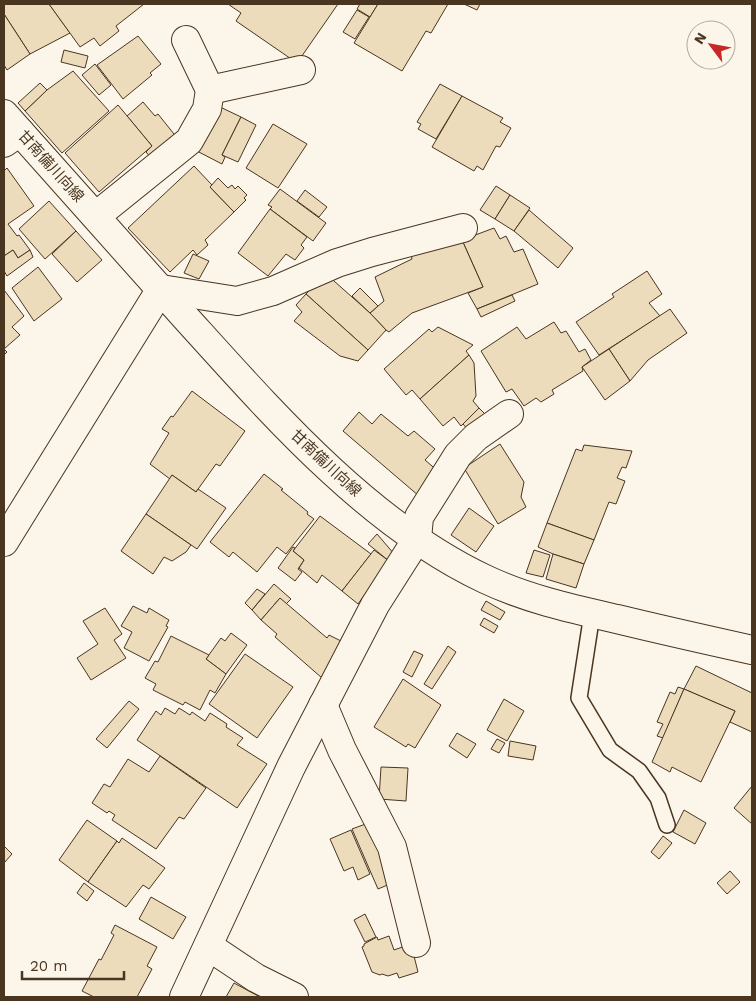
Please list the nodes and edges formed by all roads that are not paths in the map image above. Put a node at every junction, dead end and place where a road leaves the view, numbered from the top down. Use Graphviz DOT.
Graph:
graph roads {
  1 [pos="186,40"];
  2 [pos="301,70"];
  3 [pos="210,90"];
  4 [pos="9,130"];
  5 [pos="96,216"];
  6 [pos="463,228"];
  7 [pos="160,289"];
  8 [pos="509,414"];
  9 [pos="417,539"];
  10 [pos="4,542"];
  11 [pos="592,614"];
  12 [pos="752,650"];
  13 [pos="323,705"];
  14 [pos="667,825"];
  15 [pos="416,943"];
  16 [pos="208,946"];
  17 [pos="184,997"];
  18 [pos="294,997"];
  1 -- 3 [label="street"];
  2 -- 3 [label="street"];
  3 -- 5 [label="street"];
  4 -- 5 [label="street, 甘南備川向線"];
  5 -- 7 [label="street, 甘南備川向線"];
  6 -- 7 [label="street"];
  7 -- 9 [label="street, 甘南備川向線"];
  7 -- 10 [label="street"];
  8 -- 9 [label="street"];
  9 -- 11 [label="street, 甘南備川向線"];
  9 -- 13 [label="street"];
  11 -- 12 [label="street, 甘南備川向線"];
  11 -- 14 [label="lane"];
  13 -- 15 [label="street"];
  13 -- 16 [label="street"];
  16 -- 17 [label="street"];
  16 -- 18 [label="street"];
}
